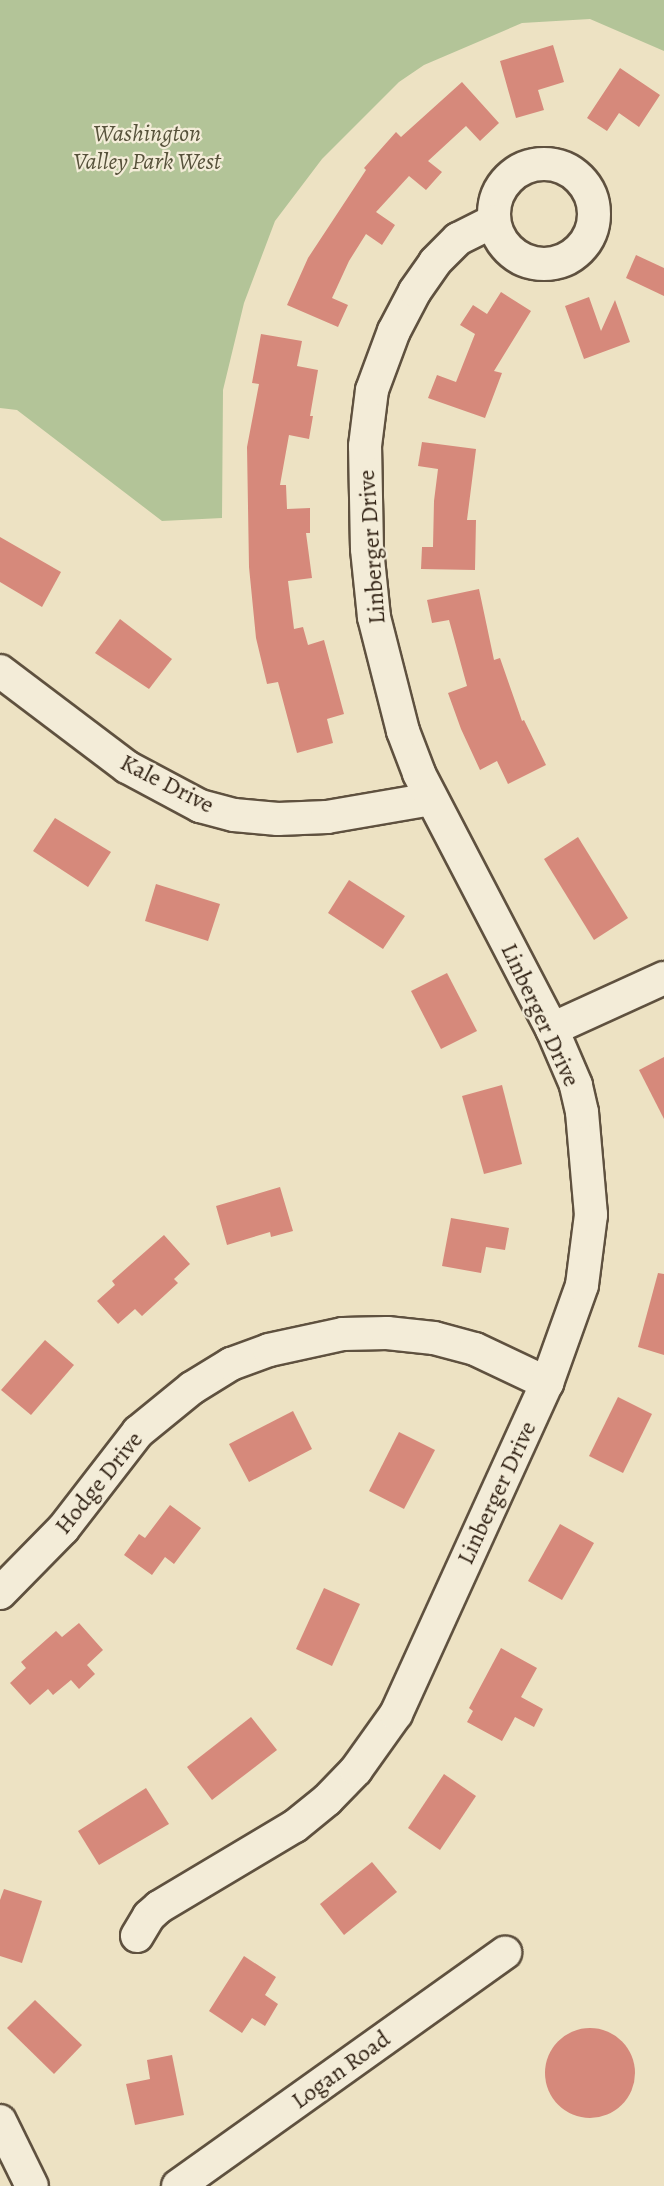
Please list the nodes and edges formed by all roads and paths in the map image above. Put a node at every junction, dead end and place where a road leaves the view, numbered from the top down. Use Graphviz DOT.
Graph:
graph roads {
  1 [pos="494,221"];
  2 [pos="0,671"];
  3 [pos="431,799"];
  4 [pos="664,978"];
  5 [pos="552,1029"];
  6 [pos="547,1383"];
  7 [pos="0,1593"];
  8 [pos="138,1936"];
  9 [pos="505,1953"];
  10 [pos="0,2121"];
  11 [pos="32,2186"];
  12 [pos="178,2186"];
  1 -- 3 [label="street, Linberger Drive"];
  2 -- 3 [label="street, Kale Drive"];
  3 -- 5 [label="street, Linberger Drive"];
  4 -- 5 [label="street"];
  5 -- 6 [label="street, Linberger Drive"];
  6 -- 7 [label="street, Hodge Drive"];
  6 -- 8 [label="street, Linberger Drive"];
  9 -- 12 [label="street, Logan Road"];
  10 -- 11 [label="street"];
}
